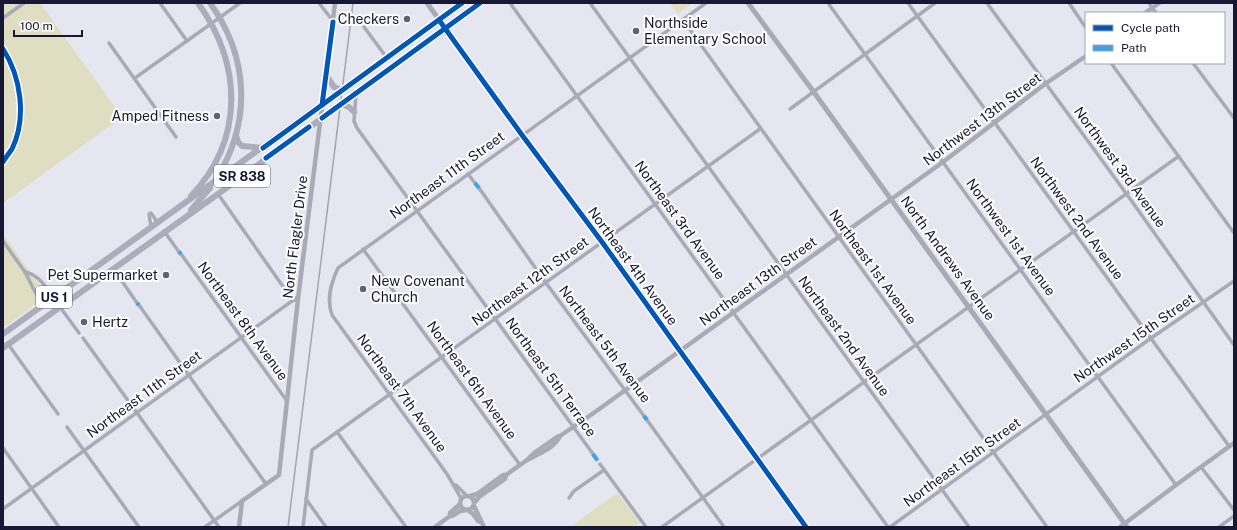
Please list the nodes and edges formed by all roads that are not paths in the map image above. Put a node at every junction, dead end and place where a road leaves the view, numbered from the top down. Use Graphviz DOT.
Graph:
graph roads {
  1 [pos="24,3"];
  2 [pos="160,3"];
  3 [pos="198,3"];
  4 [pos="210,3"];
  5 [pos="239,3"];
  6 [pos="319,3"];
  7 [pos="336,3"];
  8 [pos="427,3"];
  9 [pos="462,3"];
  10 [pos="480,3"];
  11 [pos="510,3"];
  12 [pos="590,3"];
  13 [pos="706,3"];
  14 [pos="748,3"];
  15 [pos="828,3"];
  16 [pos="908,3"];
  17 [pos="935,3"];
  18 [pos="987,3"];
  19 [pos="1069,3"];
  20 [pos="1149,3"];
  21 [pos="1159,3"];
  22 [pos="1152,8"];
  23 [pos="1146,12"];
  24 [pos="1155,12"];
  25 [pos="917,16"];
  26 [pos="3,18"];
  27 [pos="219,18"];
  28 [pos="439,20"];
  29 [pos="683,20"];
  30 [pos="333,22"];
  31 [pos="211,23"];
  32 [pos="364,27"];
  33 [pos="1085,27"];
  34 [pos="444,28"];
  35 [pos="187,40"];
  36 [pos="109,43"];
  37 [pos="3,49"];
  38 [pos="865,54"];
  39 [pos="1085,57"];
  40 [pos="387,58"];
  41 [pos="630,58"];
  42 [pos="1112,64"];
  43 [pos="1194,64"];
  44 [pos="326,75"];
  45 [pos="363,75"];
  46 [pos="135,78"];
  47 [pos="1045,84"];
  48 [pos="342,90"];
  49 [pos="813,91"];
  50 [pos="356,93"];
  51 [pos="577,96"];
  52 [pos="340,104"];
  53 [pos="322,105"];
  54 [pos="790,109"];
  55 [pos="354,112"];
  56 [pos="1234,117"];
  57 [pos="322,118"];
  58 [pos="995,124"];
  59 [pos="760,129"];
  60 [pos="236,134"];
  61 [pos="522,135"];
  62 [pos="176,137"];
  63 [pos="263,148"];
  64 [pos="1179,156"];
  65 [pos="3,162"];
  66 [pos="943,162"];
  67 [pos="708,167"];
  68 [pos="468,174"];
  69 [pos="214,183"];
  70 [pos="475,183"];
  71 [pos="479,188"];
  72 [pos="218,194"];
  73 [pos="1126,194"];
  74 [pos="891,199"];
  75 [pos="183,204"];
  76 [pos="656,204"];
  77 [pos="417,211"];
  78 [pos="181,219"];
  79 [pos="158,223"];
  80 [pos="151,228"];
  81 [pos="164,232"];
  82 [pos="1073,232"];
  83 [pos="1234,233"];
  84 [pos="838,237"];
  85 [pos="3,241"];
  86 [pos="602,242"];
  87 [pos="364,249"];
  88 [pos="106,260"];
  89 [pos="112,268"];
  90 [pos="1020,269"];
  91 [pos="25,272"];
  92 [pos="786,274"];
  93 [pos="100,277"];
  94 [pos="1234,281"];
  95 [pos="546,283"];
  96 [pos="53,298"];
  97 [pos="298,299"];
  98 [pos="1204,302"];
  99 [pos="44,305"];
  100 [pos="60,307"];
  101 [pos="968,307"];
  102 [pos="733,312"];
  103 [pos="332,315"];
  104 [pos="46,316"];
  105 [pos="496,320"];
  106 [pos="79,333"];
  107 [pos="3,334"];
  108 [pos="242,337"];
  109 [pos="83,338"];
  110 [pos="1151,339"];
  111 [pos="916,344"];
  112 [pos="1234,345"];
  113 [pos="6,346"];
  114 [pos="680,350"];
  115 [pos="442,357"];
  116 [pos="189,375"];
  117 [pos="1099,377"];
  118 [pos="864,382"];
  119 [pos="626,390"];
  120 [pos="390,395"];
  121 [pos="287,401"];
  122 [pos="136,412"];
  123 [pos="58,414"];
  124 [pos="1046,414"];
  125 [pos="644,416"];
  126 [pos="647,420"];
  127 [pos="811,420"];
  128 [pos="67,427"];
  129 [pos="573,427"];
  130 [pos="337,432"];
  131 [pos="1234,443"];
  132 [pos="1229,446"];
  133 [pos="3,448"];
  134 [pos="84,450"];
  135 [pos="993,453"];
  136 [pos="593,454"];
  137 [pos="756,459"];
  138 [pos="600,464"];
  139 [pos="520,465"];
  140 [pos="1201,466"];
  141 [pos="604,470"];
  142 [pos="506,475"];
  143 [pos="266,484"];
  144 [pos="454,485"];
  145 [pos="1176,485"];
  146 [pos="31,488"];
  147 [pos="941,490"];
  148 [pos="468,496"];
  149 [pos="461,498"];
  150 [pos="569,498"];
  151 [pos="702,498"];
  152 [pos="306,499"];
  153 [pos="242,501"];
  154 [pos="460,504"];
  155 [pos="474,504"];
  156 [pos="3,509"];
  157 [pos="467,510"];
  158 [pos="1234,510"];
  159 [pos="450,516"];
  160 [pos="1234,516"];
  161 [pos="214,521"];
  162 [pos="481,522"];
  163 [pos="1124,526"];
  164 [pos="59,527"];
  165 [pos="139,527"];
  166 [pos="205,527"];
  167 [pos="219,527"];
  168 [pos="239,527"];
  169 [pos="303,527"];
  170 [pos="326,527"];
  171 [pos="406,527"];
  172 [pos="435,527"];
  173 [pos="484,527"];
  174 [pos="646,527"];
  175 [pos="662,527"];
  176 [pos="724,527"];
  177 [pos="806,527"];
  178 [pos="889,527"];
  179 [pos="968,527"];
  180 [pos="1047,527"];
  181 [pos="1219,527"];
  1 -- 26 [label="street"];
  2 -- 35 [label="street"];
  3 -- 31 [label="main road, US 1"];
  4 -- 27 [label="main road"];
  5 -- 27 [label="street"];
  6 -- 30 [label="street"];
  7 -- 30 [label="street, North Flagler Drive"];
  8 -- 28 [label="main road, Northeast 4th Avenue"];
  9 -- 28 [label="main road, SR 838"];
  10 -- 34 [label="main road, SR 838"];
  11 -- 51 [label="street, Northeast 3rd Avenue"];
  12 -- 41 [label="street, Northeast 2nd Avenue"];
  13 -- 29 [label="street, Northeast 11th Street"];
  14 -- 49 [label="main road, North Andrews Avenue"];
  15 -- 38 [label="street, Northwest 1st Avenue"];
  16 -- 25 [label="street, Northwest 2nd Avenue"];
  17 -- 25 [label="street"];
  18 -- 47 [label="street, Northwest 3rd Avenue"];
  19 -- 33 [label="street"];
  20 -- 22 [label="street"];
  21 -- 22 [label="street"];
  22 -- 23 [label="street"];
  22 -- 24 [label="street"];
  25 -- 38 [label="street"];
  25 -- 58 [label="street, Northwest 2nd Avenue"];
  27 -- 31 [label="street"];
  27 -- 60 [label="main road"];
  28 -- 34 [label="main road, Northeast 4th Avenue"];
  28 -- 40 [label="main road, SR 838"];
  29 -- 41 [label="street, Northeast 11th Street"];
  29 -- 59 [label="street, Northeast 1st Avenue"];
  30 -- 44 [label="street, North Flagler Drive"];
  31 -- 35 [label="street"];
  31 -- 75 [label="main road, US 1"];
  32 -- 40 [label="street"];
  34 -- 50 [label="main road, SR 838"];
  34 -- 61 [label="main road, Northeast 4th Avenue"];
  35 -- 46 [label="street"];
  36 -- 46 [label="street"];
  37 -- 65 [label="street"];
  38 -- 49 [label="street"];
  38 -- 66 [label="street, Northwest 1st Avenue"];
  39 -- 47 [label="street, Northwest 13th Street"];
  40 -- 45 [label="main road, SR 838"];
  41 -- 51 [label="street, Northeast 11th Street"];
  41 -- 67 [label="street, Northeast 2nd Avenue"];
  42 -- 64 [label="street"];
  43 -- 56 [label="street"];
  44 -- 48 [label="main road"];
  44 -- 53 [label="street, North Flagler Drive"];
  45 -- 48 [label="main road, SR 838"];
  45 -- 50 [label="main road"];
  46 -- 62 [label="street"];
  47 -- 58 [label="street, Northwest 13th Street"];
  47 -- 73 [label="street, Northwest 3rd Avenue"];
  48 -- 53 [label="main road, SR 838"];
  49 -- 54 [label="street"];
  49 -- 74 [label="main road, North Andrews Avenue"];
  50 -- 52 [label="main road, SR 838"];
  50 -- 55 [label="street, Northeast 5th Terrace"];
  51 -- 61 [label="street, Northeast 11th Street"];
  51 -- 76 [label="street, Northeast 3rd Avenue"];
  52 -- 55 [label="main road"];
  52 -- 57 [label="main road, SR 838"];
  53 -- 57 [label="street, North Flagler Drive"];
  53 -- 63 [label="main road, SR 838"];
  55 -- 77 [label="street, Northeast 5th Terrace"];
  57 -- 72 [label="main road, SR 838"];
  57 -- 97 [label="street, North Flagler Drive"];
  58 -- 66 [label="street, Northwest 13th Street"];
  58 -- 82 [label="street, Northwest 2nd Avenue"];
  59 -- 67 [label="street, Northeast 12th Street"];
  59 -- 84 [label="street, Northeast 1st Avenue"];
  60 -- 63 [label="main road"];
  60 -- 69 [label="main road"];
  61 -- 68 [label="street, Northeast 11th Street"];
  61 -- 86 [label="main road, Northeast 4th Avenue"];
  63 -- 69 [label="main road, SR 838"];
  64 -- 73 [label="street"];
  64 -- 83 [label="street"];
  66 -- 74 [label="street, Northwest 13th Street"];
  66 -- 90 [label="street, Northwest 1st Avenue"];
  67 -- 76 [label="street, Northeast 12th Street"];
  67 -- 92 [label="street, Northeast 2nd Avenue"];
  68 -- 70 [label="street"];
  68 -- 77 [label="street, Northeast 11th Street"];
  69 -- 75 [label="main road, SR 838"];
  69 -- 78 [label="main road"];
  71 -- 95 [label="street, Northeast 5th Avenue"];
  72 -- 78 [label="main road, SR 838"];
  72 -- 97 [label="street"];
  73 -- 82 [label="street"];
  73 -- 98 [label="street, Northwest 3rd Avenue"];
  74 -- 84 [label="street, Northeast 13th Street"];
  74 -- 101 [label="main road, North Andrews Avenue"];
  75 -- 79 [label="main road, US 1"];
  76 -- 86 [label="street, Northeast 12th Street"];
  76 -- 102 [label="street, Northeast 3rd Avenue"];
  77 -- 87 [label="street, Northeast 11th Street"];
  77 -- 105 [label="street, Northeast 5th Terrace"];
  78 -- 81 [label="main road, US 1"];
  79 -- 80 [label="main road, US 1"];
  79 -- 80 [label="street"];
  80 -- 88 [label="main road, US 1"];
  81 -- 89 [label="main road, US 1"];
  81 -- 108 [label="street, Northeast 8th Avenue"];
  82 -- 90 [label="street"];
  82 -- 110 [label="street, Northwest 2nd Avenue"];
  84 -- 92 [label="street, Northeast 13th Street"];
  84 -- 111 [label="street, Northeast 1st Avenue"];
  85 -- 91 [label="street"];
  86 -- 95 [label="street, Northeast 12th Street"];
  86 -- 114 [label="main road, Northeast 4th Avenue"];
  87 -- 103 [label="street, Northeast 11th Street"];
  87 -- 115 [label="street, Northeast 6th Avenue"];
  88 -- 93 [label="main road"];
  88 -- 96 [label="main road, US 1"];
  89 -- 93 [label="main road, US 1"];
  89 -- 116 [label="street"];
  90 -- 101 [label="street"];
  90 -- 117 [label="street, Northwest 1st Avenue"];
  91 -- 96 [label="street"];
  91 -- 99 [label="street"];
  92 -- 102 [label="street, Northeast 13th Street"];
  92 -- 118 [label="street, Northeast 2nd Avenue"];
  93 -- 100 [label="main road, US 1"];
  94 -- 98 [label="street, Northwest 15th Street"];
  95 -- 105 [label="street, Northeast 12th Street"];
  95 -- 119 [label="street, Northeast 5th Avenue"];
  96 -- 99 [label="main road, US 1"];
  96 -- 104 [label="main road"];
  97 -- 108 [label="street, Northeast 11th Street"];
  97 -- 121 [label="street, North Flagler Drive"];
  98 -- 110 [label="street, Northwest 15th Street"];
  98 -- 112 [label="street, Northwest 3rd Avenue"];
  99 -- 107 [label="main road, US 1"];
  100 -- 104 [label="main road, US 1"];
  100 -- 106 [label="street"];
  101 -- 111 [label="street"];
  101 -- 124 [label="main road, North Andrews Avenue"];
  102 -- 114 [label="street, Northeast 13th Street"];
  102 -- 127 [label="street, Northeast 3rd Avenue"];
  103 -- 120 [label="street, Northeast 7th Avenue"];
  104 -- 113 [label="main road, US 1"];
  105 -- 115 [label="street, Northeast 12th Street"];
  105 -- 129 [label="street, Northeast 5th Terrace"];
  108 -- 116 [label="street, Northeast 11th Street"];
  108 -- 121 [label="street, Northeast 8th Avenue"];
  109 -- 122 [label="street"];
  110 -- 117 [label="street, Northwest 15th Street"];
  110 -- 132 [label="street, Northwest 2nd Avenue"];
  111 -- 118 [label="street"];
  111 -- 135 [label="street, Northeast 1st Avenue"];
  113 -- 123 [label="street"];
  114 -- 119 [label="street, Northeast 13th Street"];
  114 -- 137 [label="main road, Northeast 4th Avenue"];
  115 -- 120 [label="street, Northeast 12th Street"];
  115 -- 139 [label="street, Northeast 6th Avenue"];
  116 -- 122 [label="street, Northeast 11th Street"];
  116 -- 143 [label="street"];
  117 -- 124 [label="street, Northwest 15th Street"];
  117 -- 145 [label="street, Northwest 1st Avenue"];
  118 -- 127 [label="street"];
  118 -- 147 [label="street, Northeast 2nd Avenue"];
  119 -- 125 [label="street, Northeast 5th Avenue"];
  119 -- 129 [label="street, Northeast 13th Street"];
  120 -- 130 [label="street, Northeast 12th Street"];
  120 -- 144 [label="street, Northeast 7th Avenue"];
  121 -- 143 [label="street, North Flagler Drive"];
  122 -- 134 [label="street, Northeast 11th Street"];
  122 -- 161 [label="street"];
  124 -- 135 [label="street, Northeast 15th Street"];
  124 -- 163 [label="main road, North Andrews Avenue"];
  126 -- 151 [label="street, Northeast 5th Avenue"];
  127 -- 137 [label="street"];
  127 -- 178 [label="street, Northeast 3rd Avenue"];
  128 -- 134 [label="street"];
  129 -- 136 [label="street, Northeast 5th Terrace"];
  129 -- 139 [label="street, Northeast 13th Street"];
  130 -- 152 [label="street, Northeast 12th Street"];
  130 -- 171 [label="street"];
  131 -- 132 [label="street"];
  132 -- 140 [label="street"];
  133 -- 146 [label="street"];
  134 -- 146 [label="street, Northeast 11th Street"];
  134 -- 165 [label="street"];
  135 -- 147 [label="street, Northeast 15th Street"];
  135 -- 180 [label="street, Northeast 1st Avenue"];
  137 -- 151 [label="street"];
  137 -- 177 [label="main road, Northeast 4th Avenue"];
  138 -- 141 [label="street"];
  139 -- 142 [label="street, Northeast 13th Street"];
  140 -- 145 [label="street"];
  140 -- 158 [label="street"];
  141 -- 150 [label="street"];
  141 -- 174 [label="street"];
  142 -- 148 [label="street, Northeast 13th Street"];
  142 -- 155 [label="street, Northeast 13th Street"];
  143 -- 153 [label="street"];
  144 -- 148 [label="street, Northeast 7th Avenue"];
  144 -- 149 [label="street, Northeast 7th Avenue"];
  145 -- 163 [label="street"];
  146 -- 156 [label="street, Northeast 11th Street"];
  146 -- 164 [label="street"];
  147 -- 178 [label="street, Northeast 15th Street"];
  147 -- 179 [label="street, Northeast 2nd Avenue"];
  148 -- 149 [label="street"];
  148 -- 155 [label="street"];
  149 -- 154 [label="street"];
  151 -- 175 [label="street"];
  151 -- 176 [label="street, Northeast 5th Avenue"];
  152 -- 169 [label="street"];
  152 -- 170 [label="street"];
  153 -- 161 [label="street"];
  153 -- 168 [label="street"];
  154 -- 157 [label="street"];
  154 -- 159 [label="street"];
  155 -- 157 [label="street"];
  155 -- 162 [label="street"];
  157 -- 159 [label="street"];
  157 -- 162 [label="street"];
  159 -- 172 [label="street"];
  160 -- 181 [label="street"];
  161 -- 166 [label="street"];
  161 -- 167 [label="street"];
  162 -- 173 [label="street"];
}
